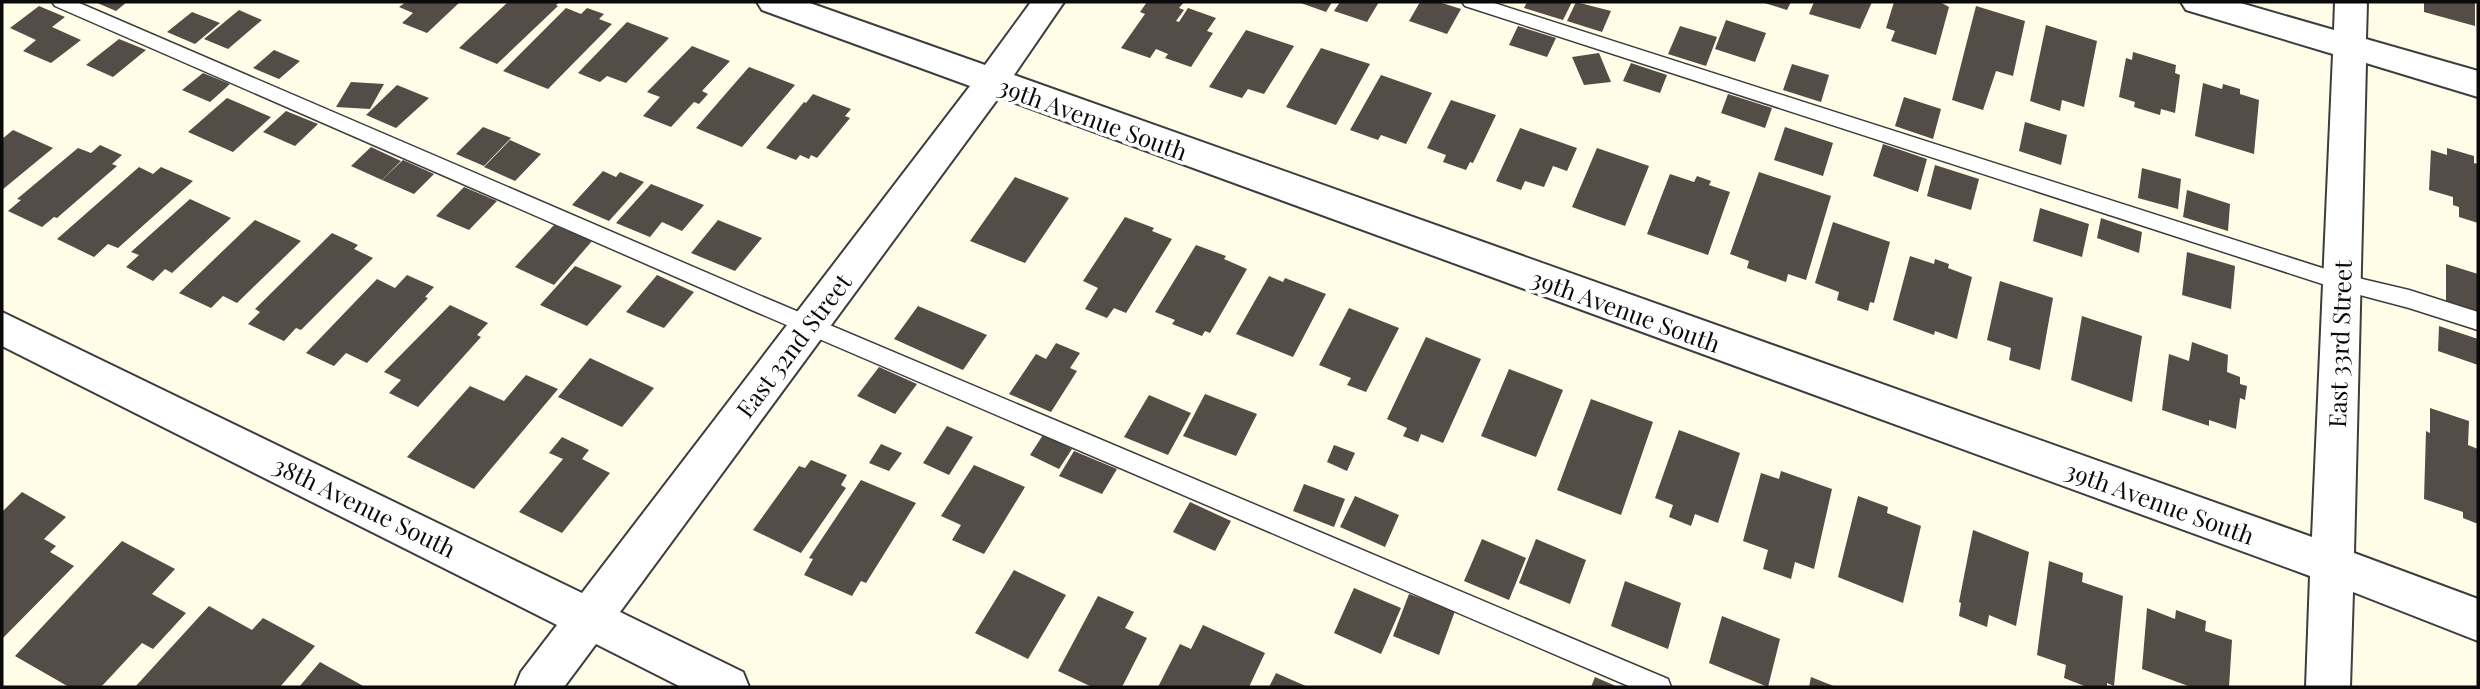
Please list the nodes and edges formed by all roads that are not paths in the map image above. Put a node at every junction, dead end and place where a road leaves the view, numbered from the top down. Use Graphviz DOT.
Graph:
graph roads {
  1 [pos="61,2"];
  2 [pos="773,2"];
  3 [pos="1048,2"];
  4 [pos="1471,2"];
  5 [pos="2197,2"];
  6 [pos="2351,2"];
  7 [pos="2349,45"];
  8 [pos="992,82"];
  9 [pos="2478,84"];
  10 [pos="2341,282"];
  11 [pos="2478,321"];
  12 [pos="808,325"];
  13 [pos="2,328"];
  14 [pos="2333,564"];
  15 [pos="588,617"];
  16 [pos="2478,621"];
  17 [pos="537,687"];
  18 [pos="727,687"];
  19 [pos="1659,687"];
  20 [pos="2328,687"];
  1 -- 12 [label="lane"];
  2 -- 8 [label="street, 39th Avenue South"];
  3 -- 8 [label="street, East 32nd Street"];
  4 -- 10 [label="lane"];
  5 -- 7 [label="street"];
  6 -- 7 [label="street, East 33rd Street"];
  7 -- 9 [label="street"];
  7 -- 10 [label="street, East 33rd Street"];
  8 -- 12 [label="street, East 32nd Street"];
  8 -- 14 [label="street, 39th Avenue South"];
  10 -- 11 [label="lane"];
  10 -- 14 [label="street, East 33rd Street"];
  12 -- 15 [label="street, East 32nd Street"];
  12 -- 19 [label="lane"];
  13 -- 15 [label="street, 38th Avenue South"];
  14 -- 16 [label="street, 39th Avenue South"];
  14 -- 20 [label="street, East 33rd Street"];
  15 -- 17 [label="street, East 32nd Street"];
  15 -- 18 [label="street, 38th Avenue South"];
}
